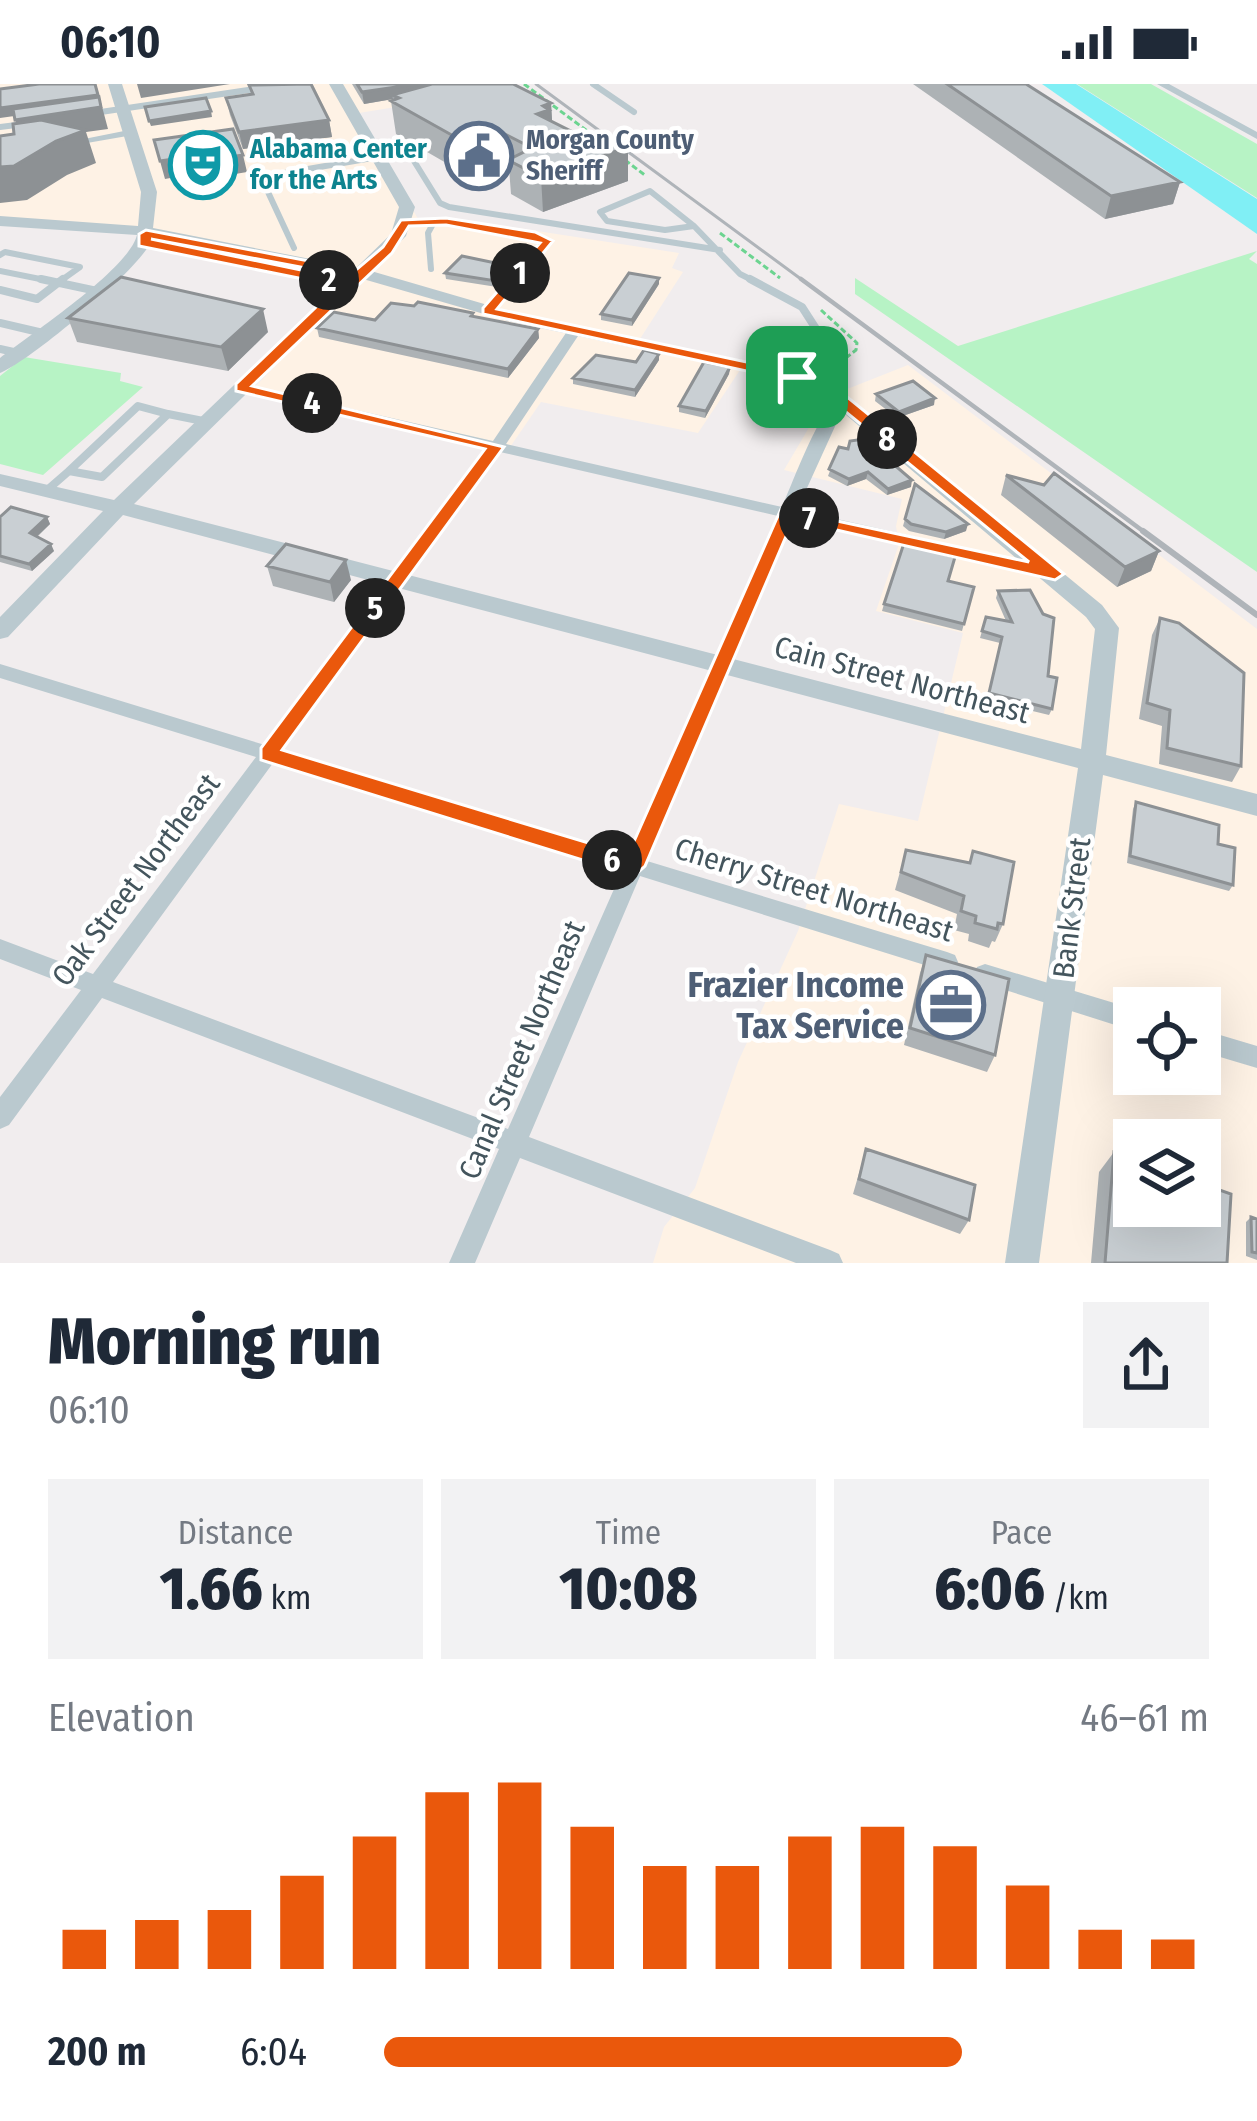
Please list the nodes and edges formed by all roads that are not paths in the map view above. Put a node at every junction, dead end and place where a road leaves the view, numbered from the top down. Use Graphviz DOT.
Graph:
graph roads {
  1 [pos="115,84"];
  2 [pos="336,84"];
  3 [pos="593,84"];
  4 [pos="1162,84"];
  5 [pos="267,88"];
  6 [pos="122,110"];
  7 [pos="634,112"];
  8 [pos="87,115"];
  9 [pos="44,121"];
  10 [pos="0,128"];
  11 [pos="130,133"];
  12 [pos="1257,136"];
  13 [pos="45,147"];
  14 [pos="375,152"];
  15 [pos="149,200"];
  16 [pos="0,221"];
  17 [pos="434,222"];
  18 [pos="405,223"];
  19 [pos="85,224"];
  20 [pos="694,226"];
  21 [pos="0,232"];
  22 [pos="145,239"];
  23 [pos="211,245"];
  24 [pos="294,248"];
  25 [pos="387,250"];
  26 [pos="720,250"];
  27 [pos="0,255"];
  28 [pos="431,269"];
  29 [pos="0,271"];
  30 [pos="353,279"];
  31 [pos="59,283"];
  32 [pos="411,286"];
  33 [pos="0,290"];
  34 [pos="98,291"];
  35 [pos="464,305"];
  36 [pos="488,311"];
  37 [pos="0,323"];
  38 [pos="575,330"];
  39 [pos="43,333"];
  40 [pos="9,351"];
  41 [pos="0,367"];
  42 [pos="797,377"];
  43 [pos="242,388"];
  44 [pos="840,400"];
  45 [pos="168,413"];
  46 [pos="208,422"];
  47 [pos="496,447"];
  48 [pos="69,471"];
  49 [pos="0,480"];
  50 [pos="46,490"];
  51 [pos="117,508"];
  52 [pos="787,513"];
  53 [pos="1055,574"];
  54 [pos="397,580"];
  55 [pos="0,631"];
  56 [pos="721,664"];
  57 [pos="0,670"];
  58 [pos="268,754"];
  59 [pos="1091,761"];
  60 [pos="1257,805"];
  61 [pos="634,866"];
  62 [pos="0,949"];
  63 [pos="94,985"];
  64 [pos="1060,998"];
  65 [pos="1113,1014"];
  66 [pos="1221,1047"];
  67 [pos="1257,1058"];
  68 [pos="0,1117"];
  69 [pos="513,1147"];
  70 [pos="462,1263"];
  71 [pos="830,1263"];
  72 [pos="1022,1263"];
  1 -- 6 [label="street"];
  2 -- 14 [label="street"];
  3 -- 7 [label="lane"];
  4 -- 12 [label="street"];
  5 -- 6 [label="lane"];
  6 -- 8 [label="lane"];
  6 -- 11 [label="street"];
  9 -- 10 [label="lane"];
  11 -- 13 [label="street"];
  11 -- 15 [label="street"];
  14 -- 18 [label="street"];
  14 -- 24 [label="lane"];
  14 -- 26 [label="lane"];
  15 -- 19 [label="street"];
  15 -- 22 [label="street"];
  15 -- 23 [label="street"];
  16 -- 19 [label="street"];
  17 -- 18 [label="lane"];
  17 -- 28 [label="lane"];
  17 -- 36 [label="lane"];
  18 -- 25 [label="street"];
  19 -- 22 [label="street"];
  20 -- 20 [label="lane"];
  20 -- 26 [label="lane"];
  21 -- 22 [label="street"];
  22 -- 23 [label="street"];
  22 -- 30 [label="street"];
  22 -- 34 [label="street"];
  23 -- 30 [label="street"];
  25 -- 30 [label="street"];
  25 -- 32 [label="street"];
  26 -- 42 [label="lane"];
  27 -- 31 [label="lane"];
  29 -- 31 [label="lane"];
  30 -- 32 [label="street"];
  30 -- 35 [label="street"];
  30 -- 43 [label="street"];
  31 -- 33 [label="lane"];
  31 -- 34 [label="lane"];
  32 -- 35 [label="street"];
  34 -- 39 [label="street"];
  35 -- 36 [label="street"];
  36 -- 38 [label="street"];
  37 -- 39 [label="lane"];
  38 -- 42 [label="street"];
  38 -- 47 [label="street, Oak Street Northeast"];
  39 -- 40 [label="street"];
  40 -- 41 [label="street"];
  42 -- 44 [label="street"];
  43 -- 46 [label="street"];
  43 -- 47 [label="street"];
  44 -- 52 [label="street, Canal Street Northeast"];
  44 -- 53 [label="street"];
  45 -- 46 [label="lane"];
  45 -- 48 [label="lane"];
  45 -- 48 [label="lane"];
  46 -- 51 [label="street"];
  47 -- 52 [label="street"];
  47 -- 54 [label="street, Oak Street Northeast"];
  48 -- 50 [label="lane"];
  49 -- 50 [label="street, Cain Street Northeast"];
  50 -- 51 [label="street, Cain Street Northeast"];
  51 -- 54 [label="street, Cain Street Northeast"];
  51 -- 55 [label="street"];
  52 -- 53 [label="street"];
  52 -- 56 [label="street, Canal Street Northeast"];
  53 -- 59 [label="street, Bank Street"];
  54 -- 56 [label="street, Cain Street Northeast"];
  54 -- 58 [label="street, Oak Street Northeast"];
  56 -- 59 [label="street, Cain Street Northeast"];
  56 -- 61 [label="street, Canal Street Northeast"];
  57 -- 58 [label="street, Cherry Street Northeast"];
  58 -- 61 [label="street, Cherry Street Northeast"];
  58 -- 63 [label="street, Oak Street Northeast"];
  59 -- 60 [label="street, Cain Street Northeast"];
  59 -- 64 [label="street, Bank Street"];
  61 -- 64 [label="street, Cherry Street Northeast"];
  61 -- 69 [label="street, Canal Street Northeast"];
  62 -- 63 [label="street"];
  63 -- 68 [label="street, Oak Street Northeast"];
  63 -- 69 [label="street"];
  64 -- 65 [label="street, Cherry Street Northeast"];
  64 -- 72 [label="street, Bank Street"];
  66 -- 67 [label="street"];
  69 -- 70 [label="street, Canal Street Northeast"];
  69 -- 71 [label="street"];
}
